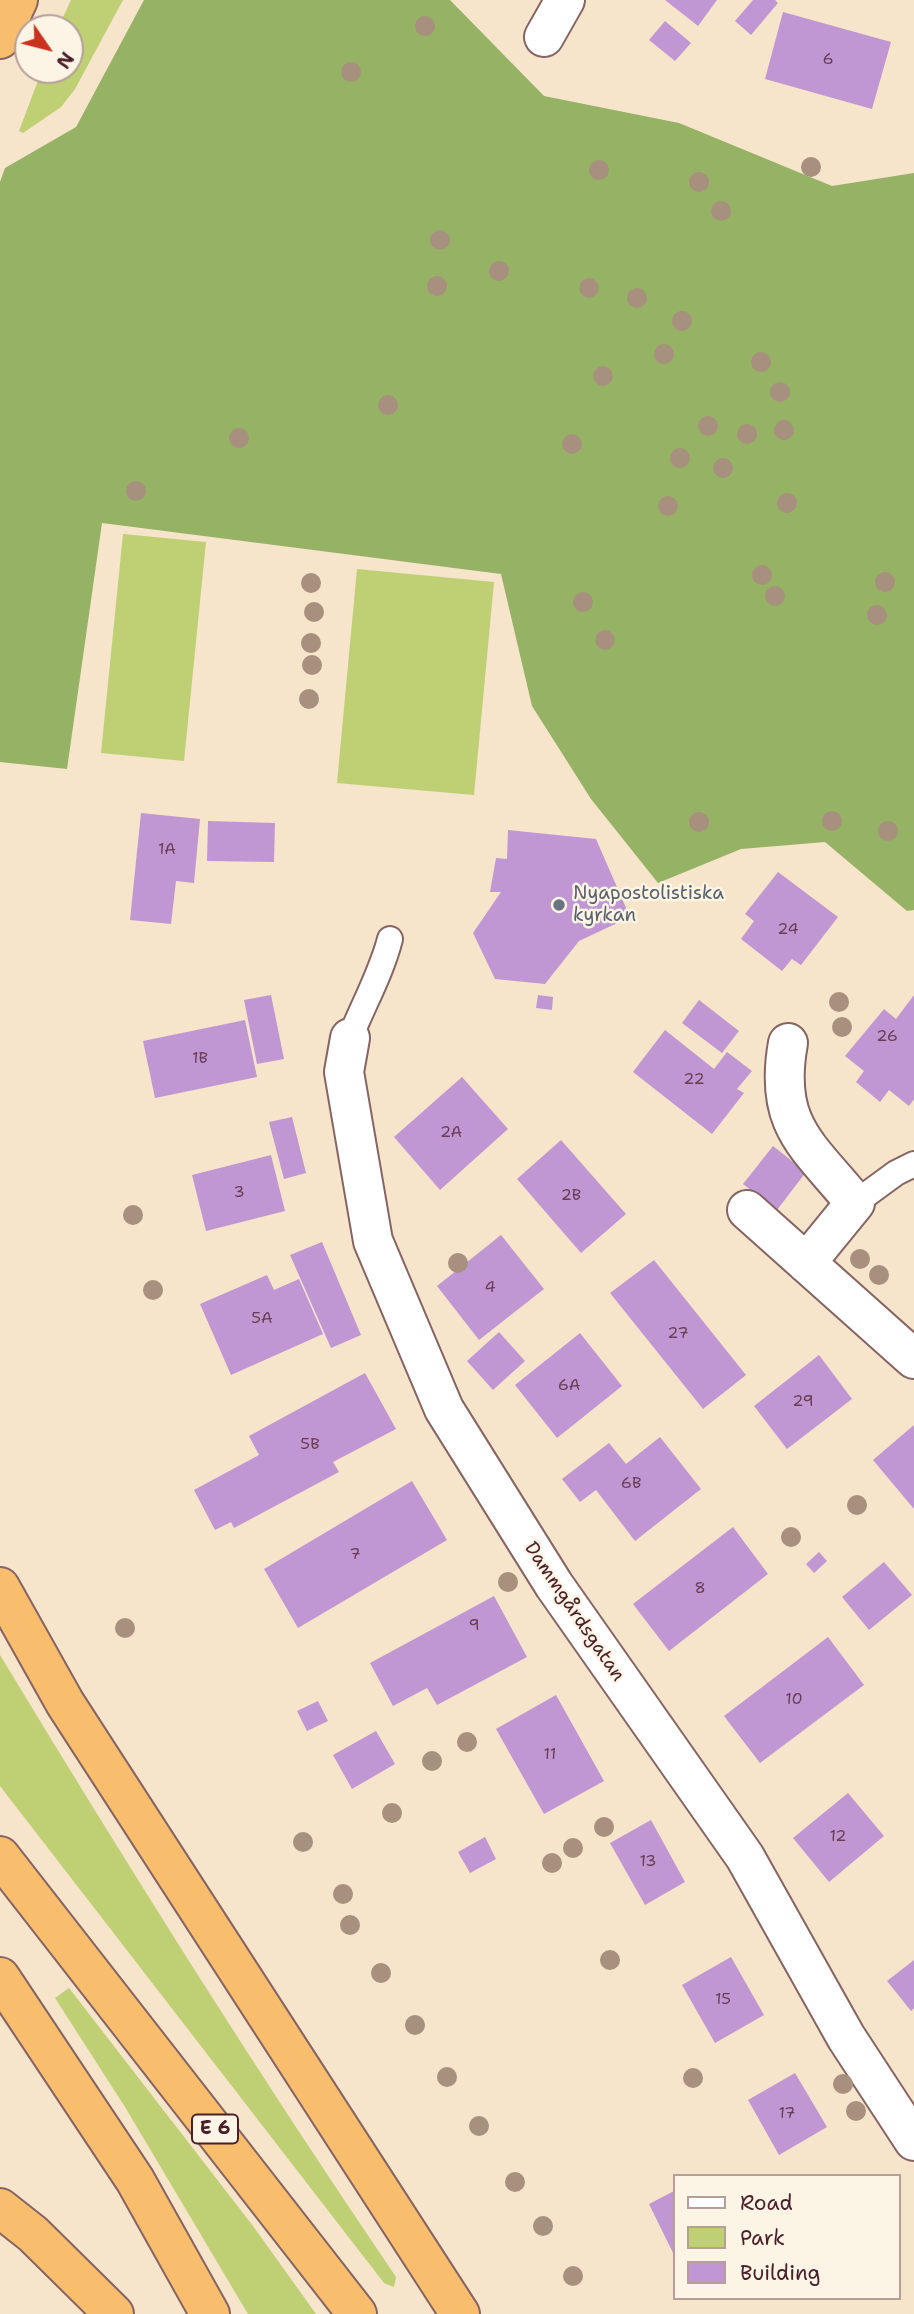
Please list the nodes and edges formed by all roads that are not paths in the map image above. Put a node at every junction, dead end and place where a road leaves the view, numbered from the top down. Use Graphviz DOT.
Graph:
graph roads {
  1 [pos="18,0"];
  2 [pos="565,0"];
  3 [pos="544,37"];
  4 [pos="0,39"];
  5 [pos="390,939"];
  6 [pos="350,1038"];
  7 [pos="788,1043"];
  8 [pos="914,1164"];
  9 [pos="855,1203"];
  10 [pos="747,1210"];
  11 [pos="806,1263"];
  12 [pos="914,1359"];
  13 [pos="0,1587"];
  14 [pos="0,1856"];
  15 [pos="0,1977"];
  16 [pos="914,2141"];
  17 [pos="0,2208"];
  18 [pos="114,2314"];
  19 [pos="210,2314"];
  20 [pos="357,2314"];
  21 [pos="460,2314"];
  1 -- 4 [label="highway"];
  2 -- 3 [label="street"];
  5 -- 6 [label="lane"];
  6 -- 16 [label="street, Dammgårdsgatan"];
  7 -- 9 [label="street"];
  8 -- 9 [label="lane"];
  9 -- 11 [label="street"];
  10 -- 11 [label="street"];
  11 -- 12 [label="street"];
  13 -- 21 [label="highway"];
  14 -- 20 [label="highway, E 6"];
  15 -- 19 [label="highway"];
  17 -- 18 [label="highway"];
}
